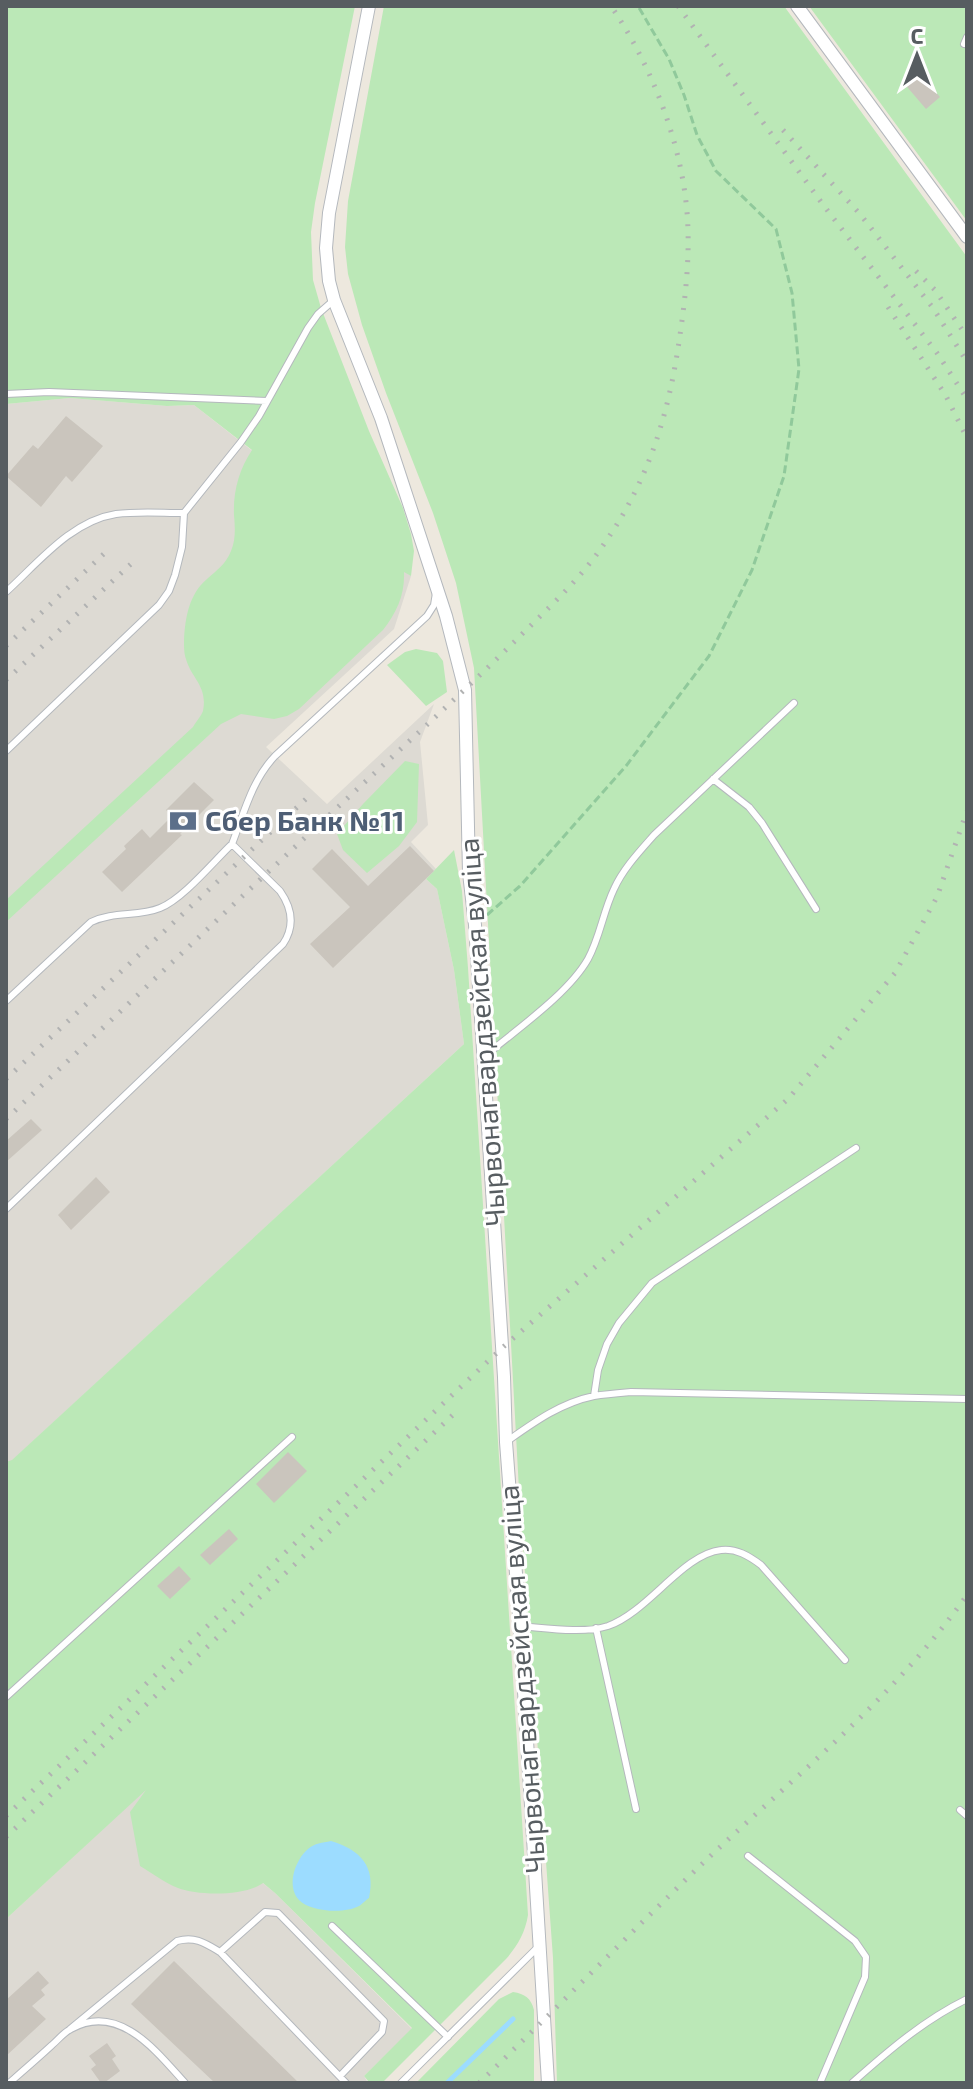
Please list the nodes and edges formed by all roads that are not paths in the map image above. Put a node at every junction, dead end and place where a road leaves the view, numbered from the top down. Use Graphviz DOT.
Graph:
graph roads {
  1 [pos="369,6"];
  2 [pos="797,6"];
  3 [pos="967,237"];
  4 [pos="334,300"];
  5 [pos="6,394"];
  6 [pos="267,401"];
  7 [pos="184,513"];
  8 [pos="437,589"];
  9 [pos="6,592"];
  10 [pos="794,703"];
  11 [pos="6,751"];
  12 [pos="713,779"];
  13 [pos="232,844"];
  14 [pos="816,909"];
  15 [pos="6,1001"];
  16 [pos="483,1058"];
  17 [pos="856,1148"];
  18 [pos="6,1209"];
  19 [pos="594,1396"];
  20 [pos="967,1399"];
  21 [pos="292,1437"];
  22 [pos="506,1442"];
  23 [pos="520,1626"];
  24 [pos="596,1628"];
  25 [pos="845,1660"];
  26 [pos="6,1697"];
  27 [pos="636,1809"];
  28 [pos="960,1810"];
  29 [pos="967,1816"];
  30 [pos="748,1856"];
  31 [pos="332,1926"];
  32 [pos="540,1946"];
  33 [pos="220,1952"];
  34 [pos="967,1999"];
  35 [pos="70,2029"];
  36 [pos="448,2037"];
  37 [pos="340,2076"];
  38 [pos="9,2083"];
  39 [pos="185,2083"];
  40 [pos="346,2083"];
  41 [pos="401,2083"];
  42 [pos="548,2083"];
  43 [pos="820,2083"];
  44 [pos="852,2083"];
  1 -- 4 [label="street, Чырвонагвардзейская вуліца"];
  2 -- 3 [label="street"];
  4 -- 6 [label="lane"];
  4 -- 8 [label="street, Чырвонагвардзейская вуліца"];
  5 -- 6 [label="lane"];
  6 -- 7 [label="lane"];
  7 -- 9 [label="lane"];
  7 -- 11 [label="lane"];
  8 -- 13 [label="lane"];
  8 -- 16 [label="street, Чырвонагвардзейская вуліца"];
  10 -- 12 [label="lane"];
  12 -- 14 [label="lane"];
  12 -- 16 [label="lane"];
  13 -- 15 [label="lane"];
  13 -- 18 [label="lane"];
  16 -- 22 [label="street, Чырвонагвардзейская вуліца"];
  17 -- 19 [label="lane"];
  19 -- 20 [label="lane"];
  19 -- 22 [label="lane"];
  21 -- 26 [label="lane"];
  22 -- 23 [label="street, Чырвонагвардзейская вуліца"];
  23 -- 24 [label="lane"];
  23 -- 32 [label="street, Чырвонагвардзейская вуліца"];
  24 -- 25 [label="lane"];
  24 -- 27 [label="lane"];
  28 -- 29 [label="lane"];
  30 -- 43 [label="lane"];
  31 -- 36 [label="lane"];
  32 -- 36 [label="lane"];
  32 -- 42 [label="street, Чырвонагвардзейская вуліца"];
  33 -- 35 [label="lane"];
  33 -- 37 [label="lane"];
  33 -- 37 [label="lane"];
  34 -- 44 [label="lane"];
  35 -- 38 [label="lane"];
  35 -- 39 [label="lane"];
  36 -- 41 [label="lane"];
  37 -- 40 [label="lane"];
}
